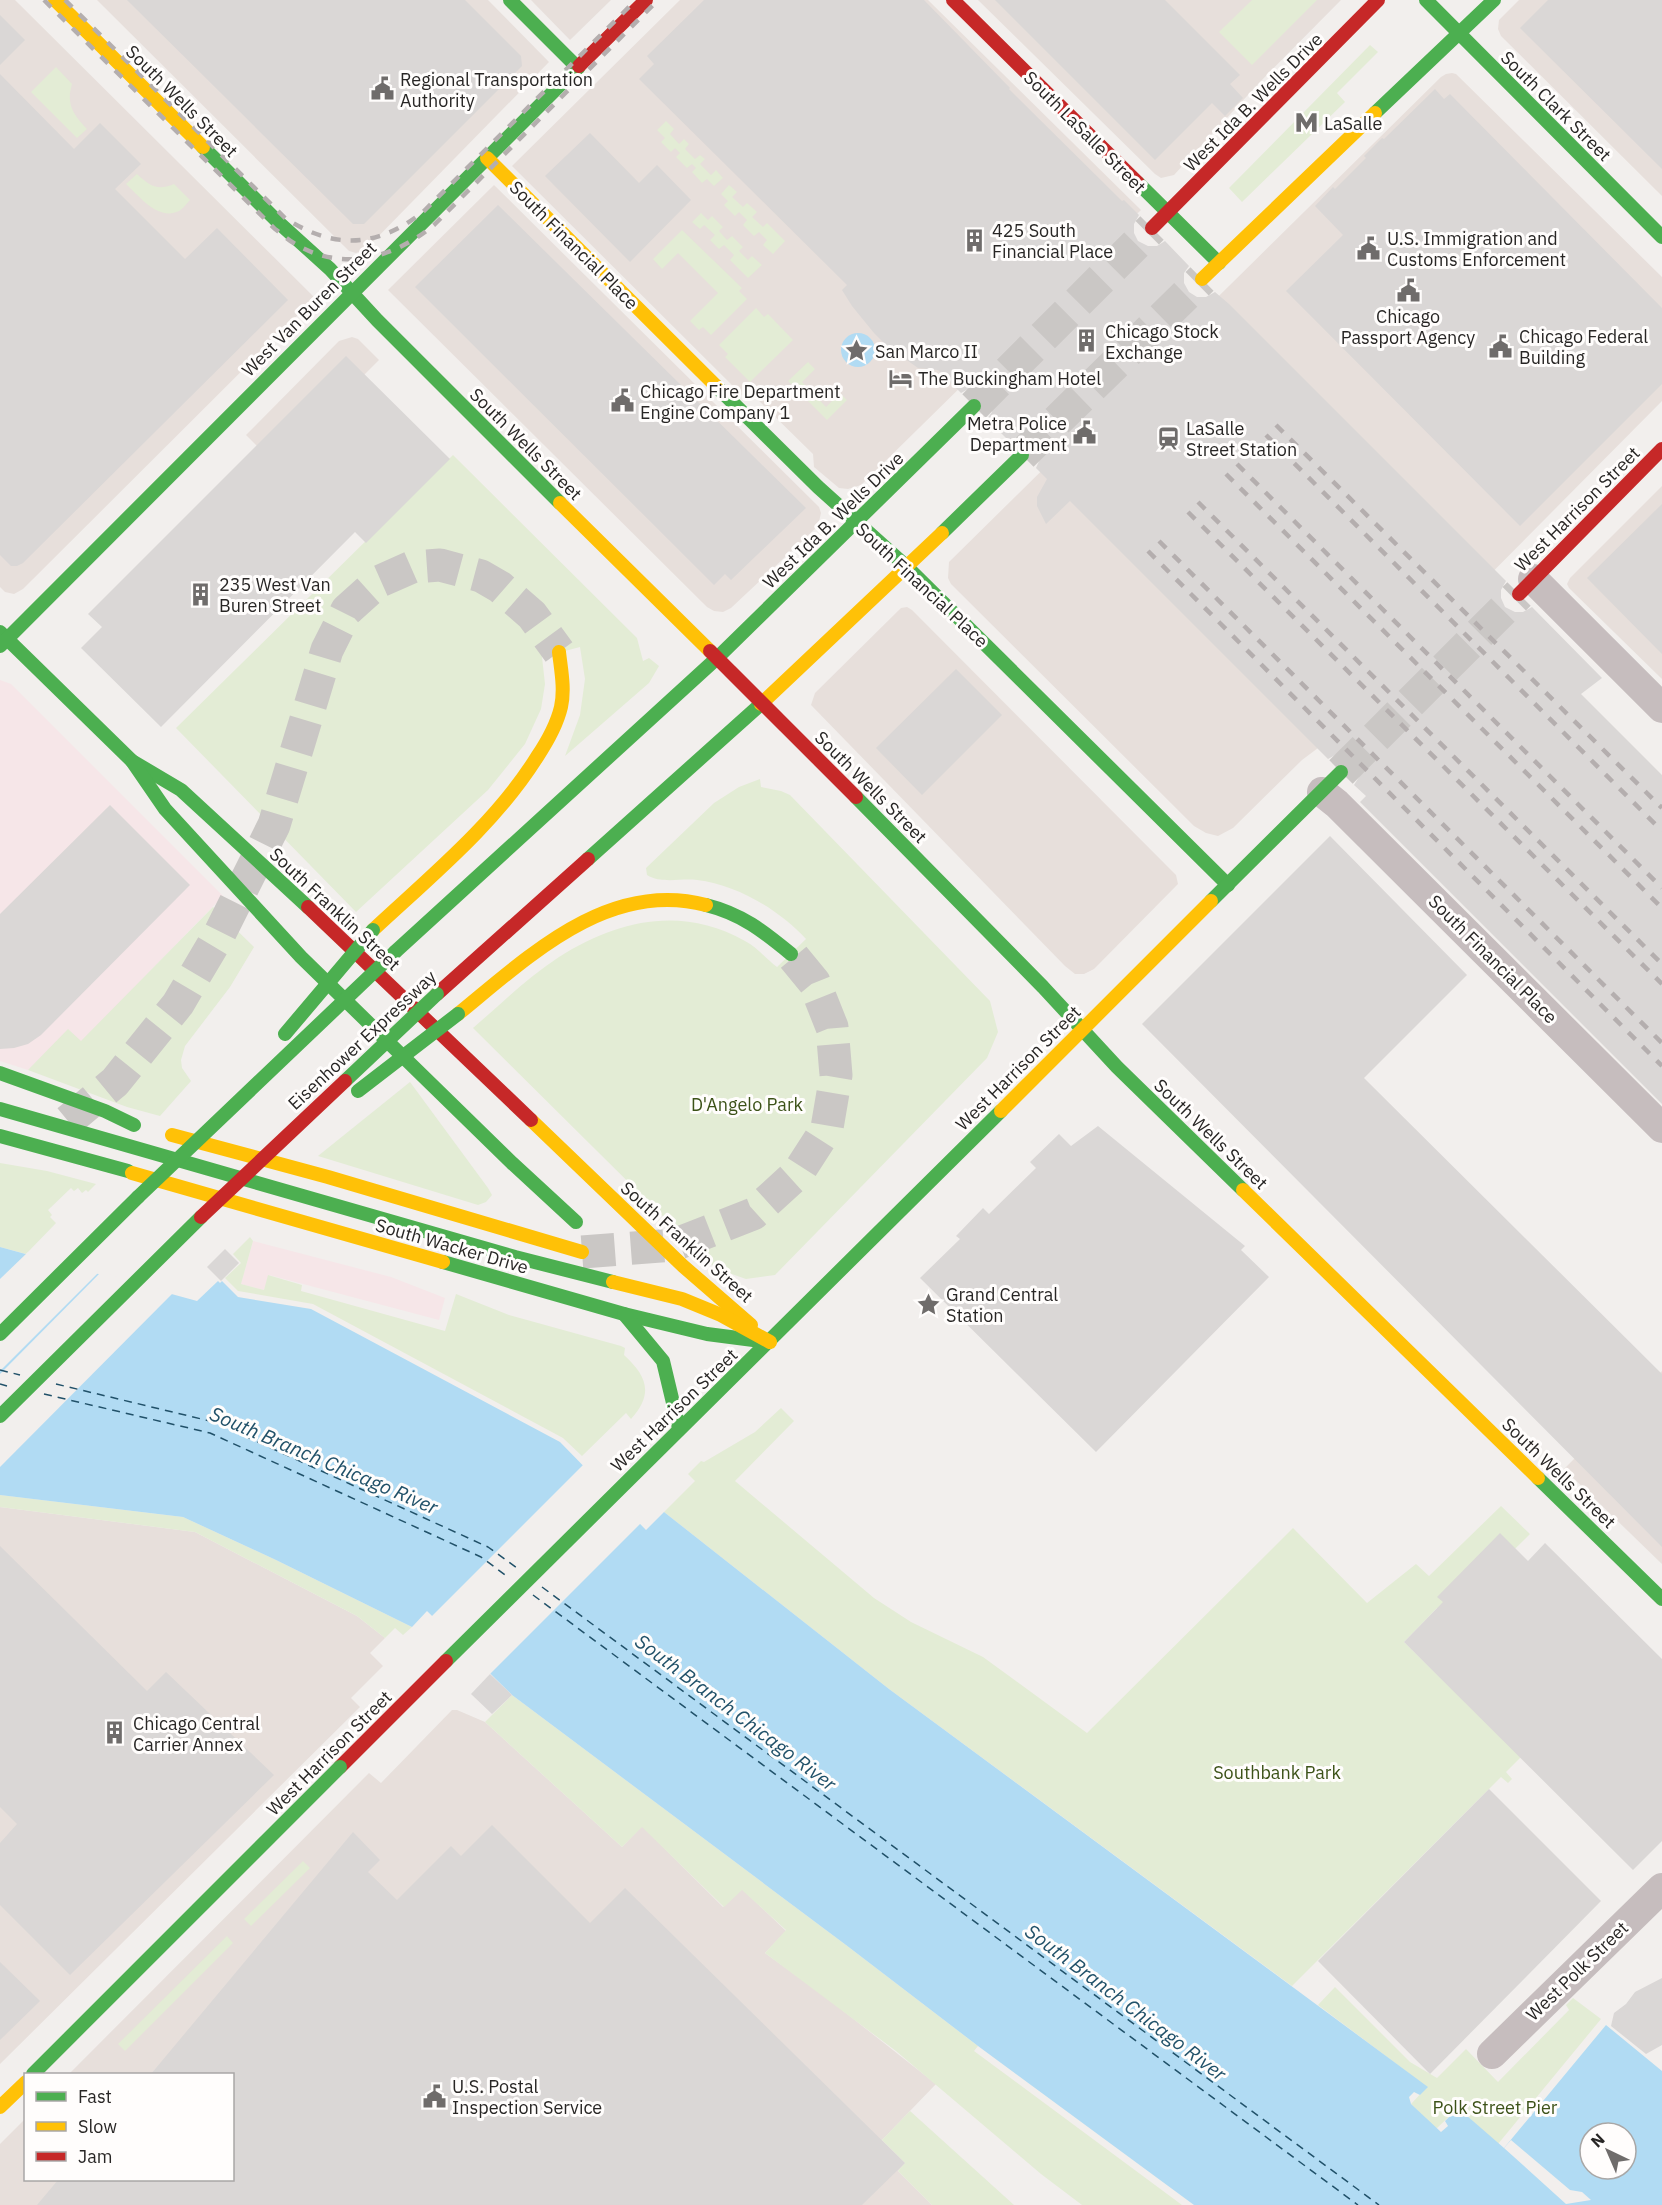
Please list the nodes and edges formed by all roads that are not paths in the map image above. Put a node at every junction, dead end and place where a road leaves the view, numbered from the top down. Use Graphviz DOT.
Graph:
graph roads {
  1 [pos="55,0"];
  2 [pos="510,0"];
  3 [pos="646,0"];
  4 [pos="953,0"];
  5 [pos="1378,0"];
  6 [pos="1426,0"];
  7 [pos="1494,0"];
  8 [pos="1458,33"];
  9 [pos="578,68"];
  10 [pos="487,158"];
  11 [pos="1168,214"];
  12 [pos="1152,228"];
  13 [pos="1662,237"];
  14 [pos="1219,263"];
  15 [pos="1202,279"];
  16 [pos="352,293"];
  17 [pos="974,406"];
  18 [pos="1662,449"];
  19 [pos="1023,455"];
  20 [pos="856,523"];
  21 [pos="907,567"];
  22 [pos="1526,587"];
  23 [pos="2,639"];
  24 [pos="559,652"];
  25 [pos="716,659"];
  26 [pos="761,704"];
  27 [pos="1662,708"];
  28 [pos="132,761"];
  29 [pos="1331,782"];
  30 [pos="1228,885"];
  31 [pos="791,954"];
  32 [pos="1082,1029"];
  33 [pos="0,1073"];
  34 [pos="0,1102"];
  35 [pos="0,1109"];
  36 [pos="211,1127"];
  37 [pos="146,1128"];
  38 [pos="1662,1128"];
  39 [pos="0,1136"];
  40 [pos="35,1160"];
  41 [pos="252,1167"];
  42 [pos="128,1171"];
  43 [pos="576,1222"];
  44 [pos="582,1252"];
  45 [pos="624,1314"];
  46 [pos="0,1334"];
  47 [pos="770,1342"];
  48 [pos="0,1416"];
  49 [pos="679,1428"];
  50 [pos="1662,1599"];
  51 [pos="1662,1888"];
  52 [pos="1492,2054"];
  53 [pos="34,2073"];
  54 [pos="24,2084"];
  55 [pos="0,2107"];
  1 -- 16 [label="main road, South Wells Street"];
  2 -- 9 [label="main road"];
  3 -- 9 [label="main road, West Van Buren Street"];
  4 -- 11 [label="main road, South LaSalle Street"];
  5 -- 11 [label="main road, West Ida B. Wells Drive"];
  6 -- 8 [label="main road, South Clark Street"];
  7 -- 8 [label="main road"];
  8 -- 13 [label="main road, South Clark Street"];
  8 -- 14 [label="main road"];
  9 -- 10 [label="main road, West Van Buren Street"];
  10 -- 16 [label="main road, West Van Buren Street"];
  10 -- 20 [label="main road, South Financial Place"];
  11 -- 12 [label="main road, West Ida B. Wells Drive"];
  11 -- 14 [label="main road, South LaSalle Street"];
  14 -- 15 [label="main road"];
  16 -- 23 [label="main road, West Van Buren Street"];
  16 -- 25 [label="main road, South Wells Street"];
  17 -- 20 [label="main road, West Ida B. Wells Drive"];
  18 -- 22 [label="main road, West Harrison Street"];
  19 -- 21 [label="main road"];
  20 -- 21 [label="main road, South Financial Place"];
  20 -- 25 [label="main road, West Ida B. Wells Drive"];
  21 -- 26 [label="main road"];
  21 -- 30 [label="main road, South Financial Place"];
  22 -- 27 [label="street"];
  23 -- 28 [label="main road, South Franklin Street"];
  24 -- 36 [label="main road, bridge"];
  25 -- 26 [label="main road, South Wells Street"];
  25 -- 36 [label="main road, bridge"];
  26 -- 32 [label="main road, South Wells Street"];
  26 -- 41 [label="main road, Eisenhower Expressway, bridge"];
  28 -- 43 [label="main road"];
  28 -- 47 [label="main road, South Franklin Street"];
  29 -- 30 [label="main road, West Harrison Street"];
  29 -- 38 [label="street, South Financial Place"];
  30 -- 32 [label="main road, West Harrison Street"];
  31 -- 41 [label="main road, bridge"];
  32 -- 47 [label="main road, West Harrison Street"];
  32 -- 50 [label="main road, South Wells Street"];
  33 -- 37 [label="main road"];
  34 -- 37 [label="main road"];
  35 -- 47 [label="main road"];
  36 -- 46 [label="main road, bridge"];
  37 -- 44 [label="main road"];
  39 -- 42 [label="main road"];
  40 -- 42 [label="main road"];
  41 -- 48 [label="main road, Eisenhower Expressway, bridge"];
  42 -- 45 [label="main road, South Wacker Drive"];
  45 -- 47 [label="main road, South Wacker Drive"];
  45 -- 49 [label="main road"];
  47 -- 49 [label="main road, West Harrison Street"];
  49 -- 53 [label="main road, West Harrison Street, bridge"];
  51 -- 52 [label="street, West Polk Street"];
  54 -- 55 [label="main road, bridge"];
}
